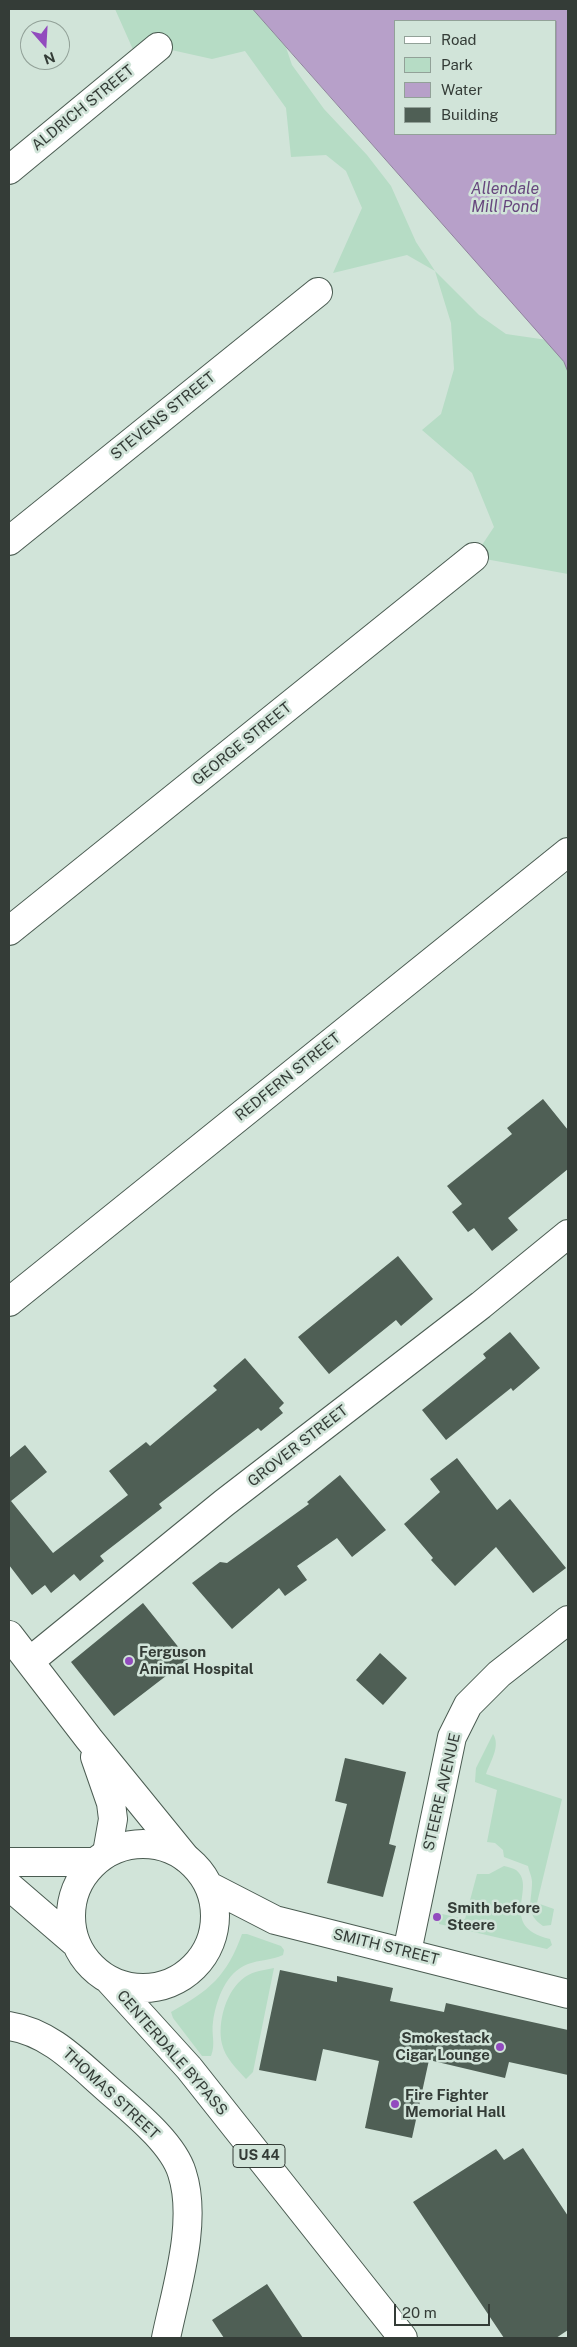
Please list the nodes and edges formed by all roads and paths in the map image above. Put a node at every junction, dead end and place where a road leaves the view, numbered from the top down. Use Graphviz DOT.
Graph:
graph roads {
  1 [pos="158,47"];
  2 [pos="9,170"];
  3 [pos="318,292"];
  4 [pos="9,541"];
  5 [pos="474,557"];
  6 [pos="568,852"];
  7 [pos="9,931"];
  8 [pos="568,1234"];
  9 [pos="9,1302"];
  10 [pos="568,1620"];
  11 [pos="9,1635"];
  12 [pos="30,1661"];
  13 [pos="89,1739"];
  14 [pos="101,1857"];
  15 [pos="185,1857"];
  16 [pos="9,1862"];
  17 [pos="9,1886"];
  18 [pos="209,1886"];
  19 [pos="74,1942"];
  20 [pos="407,1952"];
  21 [pos="109,1980"];
  22 [pos="568,1994"];
  23 [pos="9,2026"];
  24 [pos="166,2338"];
  25 [pos="403,2338"];
  1 -- 2 [label="street, ALDRICH STREET"];
  3 -- 4 [label="street, STEVENS STREET"];
  5 -- 7 [label="street, GEORGE STREET"];
  6 -- 9 [label="street, REDFERN STREET"];
  8 -- 12 [label="street, GROVER STREET"];
  10 -- 20 [label="street, STEERE AVENUE"];
  11 -- 12 [label="street"];
  12 -- 13 [label="street"];
  13 -- 14 [label="street"];
  13 -- 15 [label="street"];
  14 -- 15 [label="street"];
  14 -- 16 [label="street"];
  14 -- 19 [label="street"];
  15 -- 18 [label="street"];
  17 -- 19 [label="street"];
  18 -- 20 [label="street, SMITH STREET"];
  18 -- 21 [label="street"];
  19 -- 21 [label="street"];
  20 -- 22 [label="street, SMITH STREET"];
  21 -- 25 [label="street, CENTERDALE BYPASS / US 44"];
  23 -- 24 [label="street, THOMAS STREET"];
}
